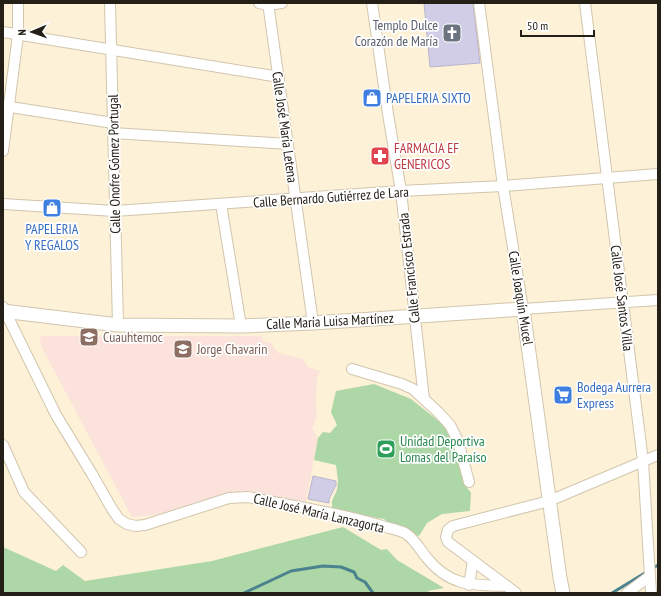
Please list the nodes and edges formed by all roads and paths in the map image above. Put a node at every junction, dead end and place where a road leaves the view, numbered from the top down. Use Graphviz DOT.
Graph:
graph roads {
  1 [pos="18,3"];
  2 [pos="110,3"];
  3 [pos="282,3"];
  4 [pos="372,3"];
  5 [pos="479,3"];
  6 [pos="585,3"];
  7 [pos="265,4"];
  8 [pos="3,32"];
  9 [pos="18,35"];
  10 [pos="111,49"];
  11 [pos="279,77"];
  12 [pos="6,107"];
  13 [pos="113,128"];
  14 [pos="288,144"];
  15 [pos="3,151"];
  16 [pos="658,174"];
  17 [pos="607,178"];
  18 [pos="503,186"];
  19 [pos="401,192"];
  20 [pos="295,199"];
  21 [pos="3,204"];
  22 [pos="221,204"];
  23 [pos="115,211"];
  24 [pos="658,300"];
  25 [pos="623,302"];
  26 [pos="523,309"];
  27 [pos="5,314"];
  28 [pos="414,316"];
  29 [pos="313,323"];
  30 [pos="118,325"];
  31 [pos="241,326"];
  32 [pos="352,369"];
  33 [pos="424,399"];
  34 [pos="3,445"];
  35 [pos="658,455"];
  36 [pos="643,461"];
  37 [pos="7,463"];
  38 [pos="469,482"];
  39 [pos="549,501"];
  40 [pos="81,552"];
  41 [pos="473,561"];
  42 [pos="650,576"];
  43 [pos="469,585"];
  44 [pos="507,586"];
  45 [pos="516,593"];
  46 [pos="563,593"];
  47 [pos="627,593"];
  48 [pos="651,593"];
  1 -- 9 [label="street"];
  2 -- 10 [label="street, Calle Onofre Gómez Portugal"];
  3 -- 7 [label="street"];
  4 -- 19 [label="street, Calle Francisco Estrada"];
  5 -- 18 [label="street, Calle Joaquín Mucel"];
  6 -- 17 [label="street, Calle José Santos Villa"];
  7 -- 11 [label="street, Calle José María Letena"];
  8 -- 9 [label="street"];
  9 -- 10 [label="street"];
  9 -- 12 [label="street"];
  10 -- 11 [label="street"];
  10 -- 13 [label="street, Calle Onofre Gómez Portugal"];
  11 -- 14 [label="street, Calle José María Letena"];
  12 -- 13 [label="street"];
  12 -- 15 [label="street"];
  13 -- 14 [label="street"];
  13 -- 23 [label="street, Calle Onofre Gómez Portugal"];
  14 -- 20 [label="street, Calle José María Letena"];
  16 -- 17 [label="street, Calle Bernardo Gutiérrez de Lara"];
  17 -- 18 [label="street, Calle Bernardo Gutiérrez de Lara"];
  17 -- 25 [label="street, Calle José Santos Villa"];
  18 -- 19 [label="street, Calle Bernardo Gutiérrez de Lara"];
  18 -- 26 [label="street, Calle Joaquín Mucel"];
  19 -- 20 [label="street, Calle Bernardo Gutiérrez de Lara"];
  19 -- 28 [label="street, Calle Francisco Estrada"];
  20 -- 22 [label="street, Calle Bernardo Gutiérrez de Lara"];
  20 -- 29 [label="street, Calle José María Letena"];
  21 -- 23 [label="street, Calle Bernardo Gutiérrez de Lara"];
  22 -- 23 [label="street, Calle Bernardo Gutiérrez de Lara"];
  22 -- 31 [label="street"];
  23 -- 30 [label="street, Calle Onofre Gómez Portugal"];
  24 -- 25 [label="street, Calle María Luisa Martínez"];
  25 -- 26 [label="street, Calle María Luisa Martínez"];
  25 -- 36 [label="street, Calle José Santos Villa"];
  26 -- 28 [label="street, Calle María Luisa Martínez"];
  26 -- 39 [label="street, Calle Joaquín Mucel"];
  27 -- 30 [label="street, Calle María Luisa Martínez"];
  27 -- 43 [label="street, Calle José María Lanzagorta"];
  28 -- 29 [label="street, Calle María Luisa Martínez"];
  28 -- 33 [label="street, Calle Francisco Estrada"];
  29 -- 31 [label="street, Calle María Luisa Martínez"];
  30 -- 31 [label="street, Calle María Luisa Martínez"];
  32 -- 33 [label="street"];
  33 -- 38 [label="street"];
  34 -- 37 [label="street"];
  35 -- 36 [label="street"];
  36 -- 39 [label="street"];
  36 -- 42 [label="street, Calle José Santos Villa"];
  37 -- 40 [label="street"];
  39 -- 41 [label="street"];
  39 -- 46 [label="street, Calle Joaquín Mucel"];
  41 -- 43 [label="street"];
  41 -- 44 [label="street"];
  42 -- 47 [label="street"];
  42 -- 48 [label="street, Calle José Santos Villa"];
  43 -- 44 [label="street, Calle José María Lanzagorta"];
  44 -- 45 [label="street"];
}
